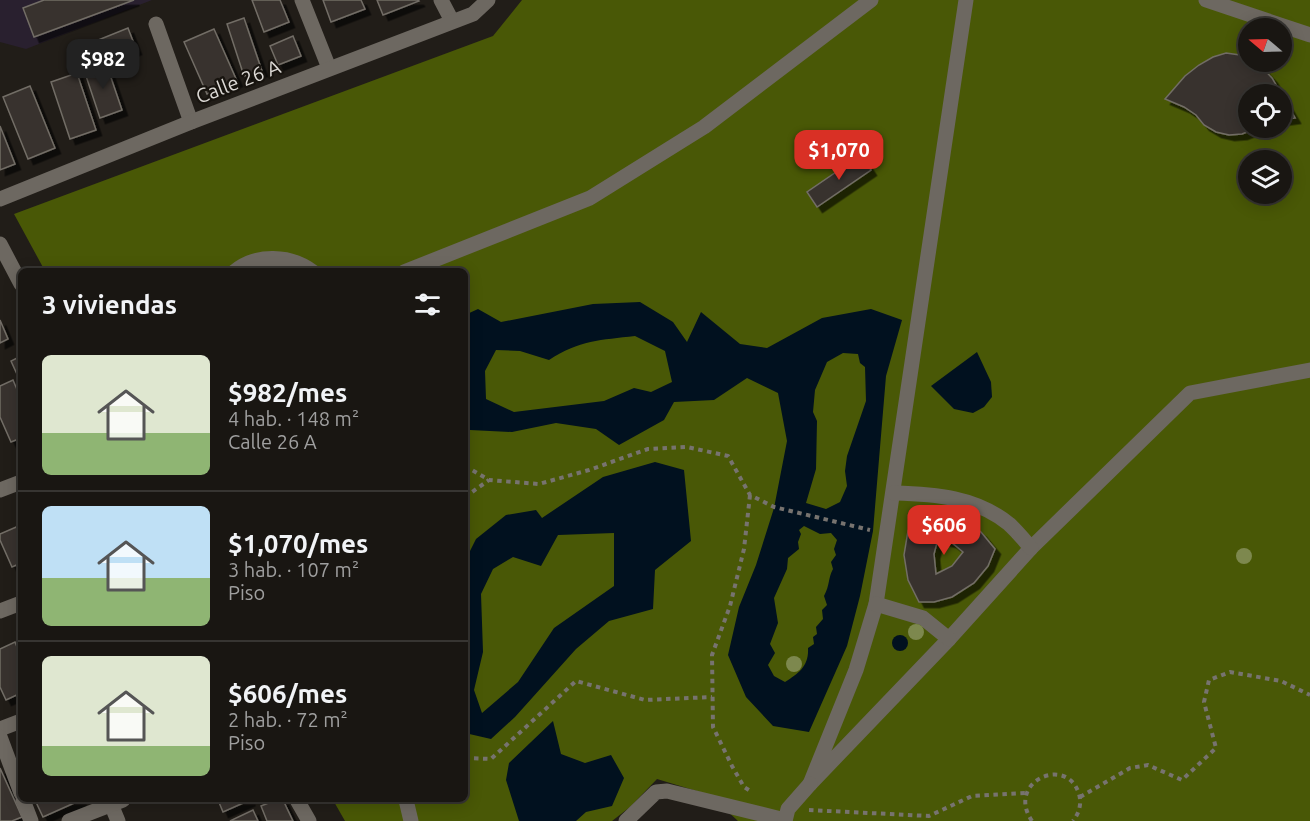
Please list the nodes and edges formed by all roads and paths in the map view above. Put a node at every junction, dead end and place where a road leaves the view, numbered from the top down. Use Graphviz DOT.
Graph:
graph roads {
  1 [pos="302,0"];
  2 [pos="441,0"];
  3 [pos="488,0"];
  4 [pos="871,0"];
  5 [pos="966,0"];
  6 [pos="1206,0"];
  7 [pos="452,21"];
  8 [pos="156,24"];
  9 [pos="1310,35"];
  10 [pos="329,68"];
  11 [pos="191,122"];
  12 [pos="0,198"];
  13 [pos="0,244"];
  14 [pos="238,268"];
  15 [pos="308,268"];
  16 [pos="414,268"];
  17 [pos="18,278"];
  18 [pos="1310,370"];
  19 [pos="468,468"];
  20 [pos="489,480"];
  21 [pos="18,483"];
  22 [pos="0,490"];
  23 [pos="894,493"];
  24 [pos="468,494"];
  25 [pos="750,495"];
  26 [pos="887,536"];
  27 [pos="1031,548"];
  28 [pos="18,604"];
  29 [pos="876,604"];
  30 [pos="0,611"];
  31 [pos="949,639"];
  32 [pos="1310,695"];
  33 [pos="712,697"];
  34 [pos="18,722"];
  35 [pos="0,729"];
  36 [pos="0,737"];
  37 [pos="468,758"];
  38 [pos="810,784"];
  39 [pos="18,786"];
  40 [pos="754,794"];
  41 [pos="1026,794"];
  42 [pos="1080,797"];
  43 [pos="24,802"];
  44 [pos="117,802"];
  45 [pos="298,802"];
  46 [pos="406,802"];
  47 [pos="786,816"];
  48 [pos="31,821"];
  49 [pos="69,821"];
  50 [pos="118,821"];
  51 [pos="309,821"];
  52 [pos="411,821"];
  53 [pos="626,821"];
  54 [pos="1032,821"];
  55 [pos="1073,821"];
  1 -- 10 [label="street"];
  2 -- 7 [label="street"];
  3 -- 7 [label="street, Calle 26 A"];
  4 -- 16 [label="street"];
  5 -- 23 [label="street"];
  6 -- 9 [label="street"];
  7 -- 10 [label="street, Calle 26 A"];
  8 -- 11 [label="street"];
  10 -- 11 [label="street, Calle 26 A"];
  11 -- 12 [label="street, Calle 26 A"];
  13 -- 17 [label="street"];
  14 -- 15 [label="street"];
  18 -- 27 [label="street"];
  19 -- 20 [label="path"];
  20 -- 24 [label="path"];
  20 -- 25 [label="path"];
  21 -- 22 [label="street"];
  23 -- 26 [label="street"];
  23 -- 27 [label="street"];
  25 -- 26 [label="path"];
  25 -- 33 [label="path"];
  26 -- 29 [label="street"];
  27 -- 31 [label="street"];
  28 -- 30 [label="street"];
  29 -- 31 [label="street"];
  29 -- 38 [label="street"];
  31 -- 38 [label="street"];
  32 -- 42 [label="path"];
  33 -- 37 [label="path"];
  33 -- 40 [label="path"];
  34 -- 35 [label="street"];
  36 -- 39 [label="street"];
  38 -- 47 [label="street"];
  41 -- 42 [label="path"];
  41 -- 47 [label="path"];
  41 -- 54 [label="path"];
  42 -- 55 [label="path"];
  43 -- 48 [label="street"];
  44 -- 49 [label="street"];
  44 -- 50 [label="street"];
  45 -- 51 [label="street"];
  46 -- 52 [label="street"];
  47 -- 53 [label="street"];
}
